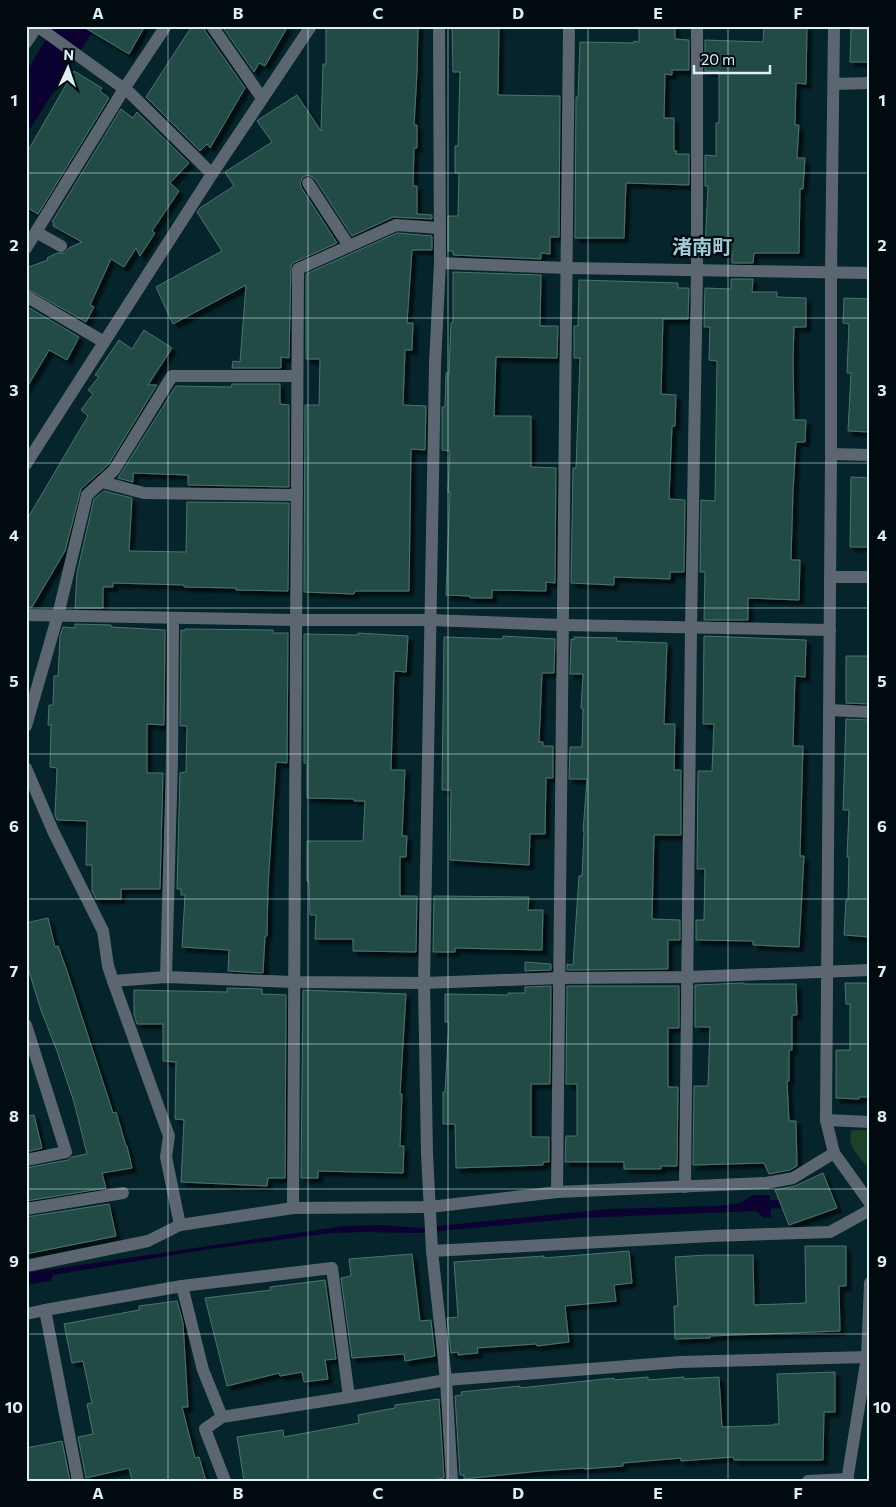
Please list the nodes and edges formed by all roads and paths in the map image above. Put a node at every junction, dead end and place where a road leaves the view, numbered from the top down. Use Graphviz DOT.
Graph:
graph roads {
  1 [pos="166,26"];
  2 [pos="212,26"];
  3 [pos="311,26"];
  4 [pos="439,26"];
  5 [pos="569,26"];
  6 [pos="697,26"];
  7 [pos="834,26"];
  8 [pos="39,28"];
  9 [pos="26,44"];
  10 [pos="870,83"];
  11 [pos="834,84"];
  12 [pos="124,89"];
  13 [pos="262,98"];
  14 [pos="212,174"];
  15 [pos="308,183"];
  16 [pos="439,228"];
  17 [pos="36,232"];
  18 [pos="61,246"];
  19 [pos="349,246"];
  20 [pos="26,248"];
  21 [pos="440,263"];
  22 [pos="567,268"];
  23 [pos="697,270"];
  24 [pos="831,273"];
  25 [pos="870,273"];
  26 [pos="26,296"];
  27 [pos="104,342"];
  28 [pos="296,376"];
  29 [pos="831,454"];
  30 [pos="870,454"];
  31 [pos="26,464"];
  32 [pos="102,482"];
  33 [pos="297,495"];
  34 [pos="830,577"];
  35 [pos="870,577"];
  36 [pos="26,614"];
  37 [pos="58,615"];
  38 [pos="173,618"];
  39 [pos="295,620"];
  40 [pos="431,620"];
  41 [pos="563,625"];
  42 [pos="691,628"];
  43 [pos="830,630"];
  44 [pos="829,710"];
  45 [pos="870,712"];
  46 [pos="26,726"];
  47 [pos="26,768"];
  48 [pos="870,970"];
  49 [pos="827,973"];
  50 [pos="166,977"];
  51 [pos="688,977"];
  52 [pos="559,978"];
  53 [pos="114,981"];
  54 [pos="294,982"];
  55 [pos="424,983"];
  56 [pos="26,1025"];
  57 [pos="826,1120"];
  58 [pos="870,1122"];
  59 [pos="834,1153"];
  60 [pos="26,1160"];
  61 [pos="685,1187"];
  62 [pos="557,1192"];
  63 [pos="123,1193"];
  64 [pos="870,1204"];
  65 [pos="430,1207"];
  66 [pos="293,1208"];
  67 [pos="26,1209"];
  68 [pos="870,1210"];
  69 [pos="180,1225"];
  70 [pos="432,1251"];
  71 [pos="26,1266"];
  72 [pos="870,1282"];
  73 [pos="182,1286"];
  74 [pos="45,1310"];
  75 [pos="26,1314"];
  76 [pos="866,1357"];
  77 [pos="446,1380"];
  78 [pos="349,1397"];
  79 [pos="222,1418"];
  80 [pos="847,1480"];
  81 [pos="78,1481"];
  82 [pos="225,1481"];
  83 [pos="452,1481"];
  84 [pos="808,1481"];
  1 -- 12 [label="street"];
  2 -- 13 [label="street"];
  3 -- 13 [label="street"];
  4 -- 16 [label="street"];
  5 -- 22 [label="street"];
  6 -- 23 [label="street"];
  7 -- 11 [label="street"];
  8 -- 9 [label="street"];
  8 -- 12 [label="street"];
  10 -- 11 [label="street"];
  11 -- 24 [label="street"];
  12 -- 14 [label="street"];
  12 -- 17 [label="street"];
  13 -- 14 [label="street"];
  14 -- 27 [label="street"];
  15 -- 19 [label="street"];
  16 -- 19 [label="street"];
  16 -- 21 [label="street"];
  17 -- 18 [label="street"];
  17 -- 20 [label="street"];
  19 -- 28 [label="street"];
  21 -- 22 [label="street"];
  21 -- 40 [label="street"];
  22 -- 23 [label="street"];
  22 -- 41 [label="street"];
  23 -- 24 [label="street"];
  23 -- 42 [label="street"];
  24 -- 25 [label="street"];
  24 -- 29 [label="street"];
  26 -- 27 [label="street"];
  27 -- 31 [label="street"];
  28 -- 32 [label="street"];
  28 -- 33 [label="street"];
  29 -- 30 [label="street"];
  29 -- 34 [label="street"];
  32 -- 33 [label="street"];
  32 -- 37 [label="street"];
  33 -- 39 [label="street"];
  34 -- 35 [label="street"];
  34 -- 43 [label="street"];
  36 -- 37 [label="street"];
  37 -- 38 [label="street"];
  37 -- 46 [label="street"];
  38 -- 39 [label="street"];
  38 -- 50 [label="street"];
  39 -- 40 [label="street"];
  39 -- 54 [label="street"];
  40 -- 41 [label="street"];
  40 -- 55 [label="street"];
  41 -- 42 [label="street"];
  41 -- 52 [label="street"];
  42 -- 43 [label="street"];
  42 -- 51 [label="street"];
  43 -- 44 [label="street"];
  44 -- 45 [label="street"];
  44 -- 49 [label="street"];
  47 -- 53 [label="street"];
  48 -- 49 [label="street"];
  49 -- 51 [label="street"];
  49 -- 57 [label="street"];
  50 -- 53 [label="street"];
  50 -- 54 [label="street"];
  51 -- 52 [label="street"];
  51 -- 61 [label="street"];
  52 -- 55 [label="street"];
  52 -- 62 [label="street"];
  53 -- 69 [label="street"];
  54 -- 55 [label="street"];
  54 -- 66 [label="street"];
  55 -- 65 [label="street"];
  56 -- 60 [label="street"];
  57 -- 58 [label="street"];
  57 -- 59 [label="street"];
  59 -- 61 [label="street"];
  59 -- 64 [label="street"];
  61 -- 62 [label="street"];
  62 -- 65 [label="street"];
  63 -- 67 [label="street"];
  65 -- 66 [label="street"];
  65 -- 70 [label="street"];
  66 -- 69 [label="street"];
  68 -- 70 [label="street"];
  69 -- 71 [label="street"];
  70 -- 77 [label="street"];
  72 -- 76 [label="street"];
  73 -- 74 [label="street"];
  73 -- 78 [label="street"];
  73 -- 79 [label="street"];
  74 -- 75 [label="street"];
  74 -- 81 [label="street"];
  76 -- 77 [label="street"];
  76 -- 80 [label="street"];
  77 -- 78 [label="street"];
  77 -- 83 [label="street"];
  78 -- 79 [label="street"];
  79 -- 82 [label="street"];
  80 -- 84 [label="street"];
}
